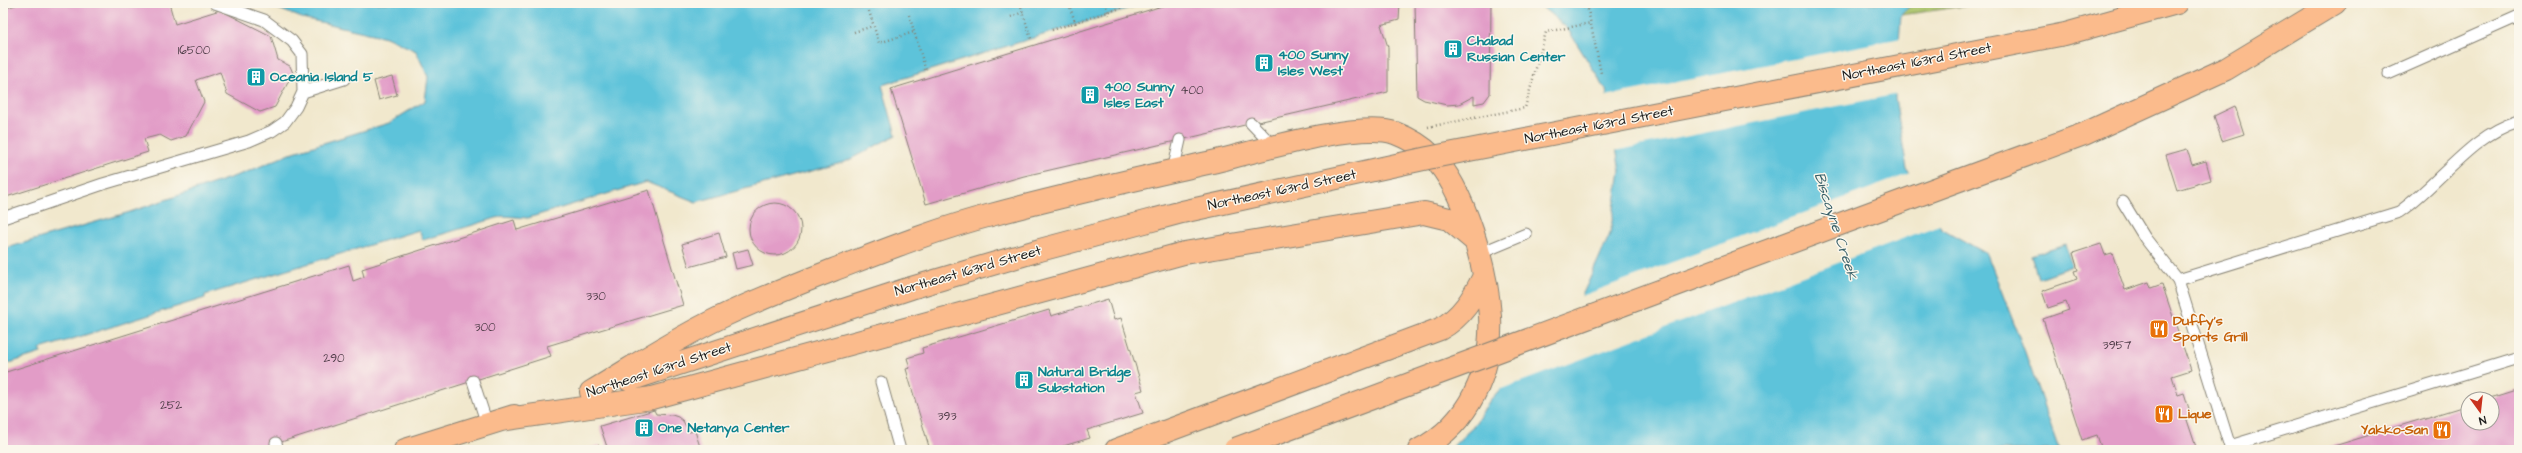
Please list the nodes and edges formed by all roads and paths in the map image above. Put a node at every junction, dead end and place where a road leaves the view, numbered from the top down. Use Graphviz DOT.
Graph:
graph roads {
  1 [pos="215,3"];
  2 [pos="1020,3"];
  3 [pos="1105,3"];
  4 [pos="1577,3"];
  5 [pos="2177,3"];
  6 [pos="2336,3"];
  7 [pos="1069,4"];
  8 [pos="1137,4"];
  9 [pos="869,11"];
  10 [pos="1023,12"];
  11 [pos="1108,13"];
  12 [pos="909,15"];
  13 [pos="1011,16"];
  14 [pos="2519,16"];
  15 [pos="1591,22"];
  16 [pos="1076,23"];
  17 [pos="873,26"];
  18 [pos="1052,30"];
  19 [pos="854,32"];
  20 [pos="914,32"];
  21 [pos="1031,39"];
  22 [pos="926,71"];
  23 [pos="1601,73"];
  24 [pos="2388,74"];
  25 [pos="344,79"];
  26 [pos="303,92"];
  27 [pos="2519,121"];
  28 [pos="1252,123"];
  29 [pos="1424,128"];
  30 [pos="1180,140"];
  31 [pos="1274,147"];
  32 [pos="1173,171"];
  33 [pos="2123,202"];
  34 [pos="3,218"];
  35 [pos="1526,234"];
  36 [pos="1476,247"];
  37 [pos="1484,276"];
  38 [pos="2178,280"];
  39 [pos="2519,358"];
  40 [pos="473,381"];
  41 [pos="881,382"];
  42 [pos="591,392"];
  43 [pos="494,422"];
  44 [pos="2231,448"];
  45 [pos="405,450"];
  46 [pos="900,450"];
  47 [pos="1116,450"];
  48 [pos="1233,450"];
  49 [pos="1419,450"];
  1 -- 26 [label="lane"];
  2 -- 10 [label="path"];
  3 -- 11 [label="path"];
  4 -- 15 [label="path"];
  5 -- 42 [label="main road, Northeast 163rd Street, bridge"];
  6 -- 48 [label="main road, bridge"];
  7 -- 16 [label="path"];
  8 -- 11 [label="path"];
  9 -- 17 [label="path"];
  10 -- 13 [label="path"];
  10 -- 21 [label="path"];
  11 -- 16 [label="path"];
  12 -- 20 [label="path"];
  14 -- 24 [label="lane"];
  15 -- 23 [label="path"];
  15 -- 29 [label="path"];
  16 -- 18 [label="path"];
  17 -- 19 [label="path"];
  17 -- 20 [label="path"];
  20 -- 22 [label="path"];
  25 -- 26 [label="lane"];
  26 -- 34 [label="lane"];
  27 -- 38 [label="lane"];
  28 -- 31 [label="lane"];
  30 -- 32 [label="lane"];
  31 -- 32 [label="main road"];
  31 -- 36 [label="main road"];
  32 -- 42 [label="main road"];
  33 -- 38 [label="lane"];
  35 -- 36 [label="lane"];
  36 -- 37 [label="main road"];
  36 -- 43 [label="main road"];
  37 -- 47 [label="main road"];
  37 -- 49 [label="main road"];
  38 -- 44 [label="lane"];
  39 -- 44 [label="lane"];
  40 -- 43 [label="lane"];
  41 -- 46 [label="lane"];
  42 -- 43 [label="main road, Northeast 163rd Street"];
  43 -- 45 [label="main road, Northeast 163rd Street"];
}
